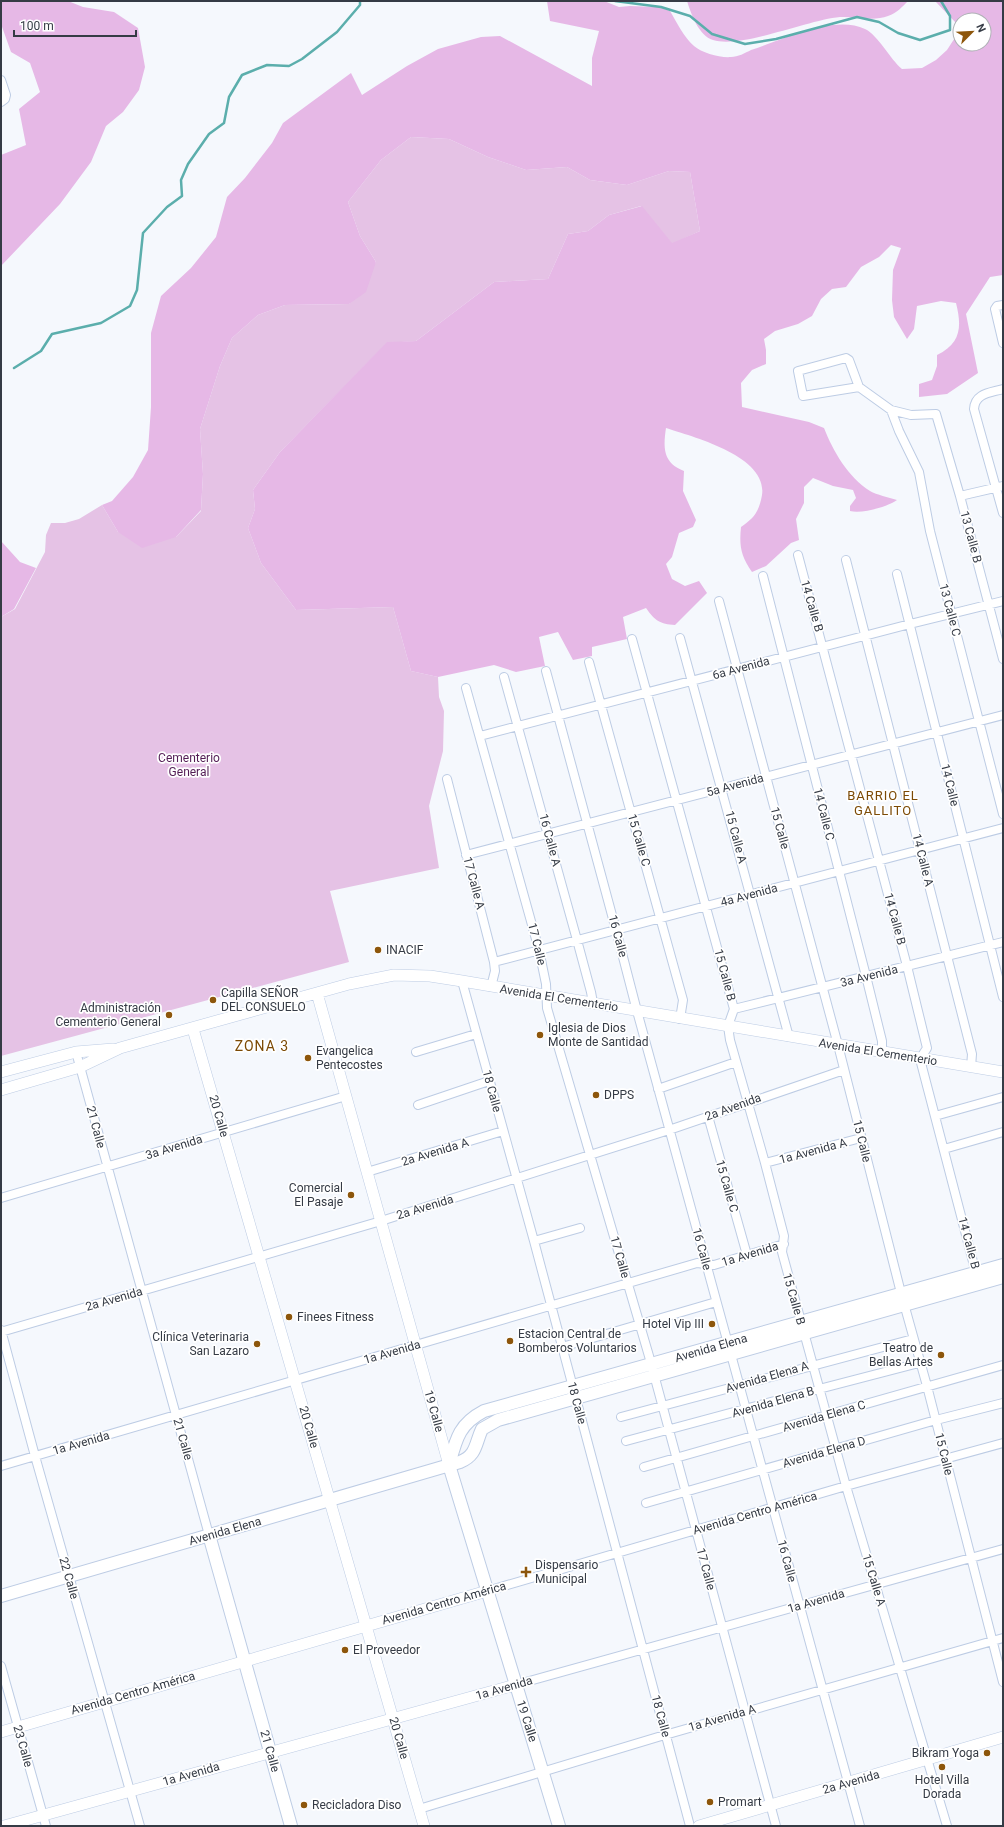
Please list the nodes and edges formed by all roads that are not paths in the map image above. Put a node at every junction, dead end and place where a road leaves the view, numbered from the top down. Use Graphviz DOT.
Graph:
graph roads {
  1 [pos="1,80"];
  2 [pos="3,100"];
  3 [pos="1000,306"];
  4 [pos="1003,343"];
  5 [pos="859,387"];
  6 [pos="1003,389"];
  7 [pos="891,410"];
  8 [pos="1000,487"];
  9 [pos="960,496"];
  10 [pos="1003,513"];
  11 [pos="798,555"];
  12 [pos="846,560"];
  13 [pos="897,574"];
  14 [pos="763,576"];
  15 [pos="720,601"];
  16 [pos="1003,601"];
  17 [pos="989,605"];
  18 [pos="952,615"];
  19 [pos="910,624"];
  20 [pos="866,636"];
  21 [pos="680,638"];
  22 [pos="632,639"];
  23 [pos="823,647"];
  24 [pos="784,657"];
  25 [pos="1003,659"];
  26 [pos="589,662"];
  27 [pos="738,669"];
  28 [pos="546,671"];
  29 [pos="504,677"];
  30 [pos="692,681"];
  31 [pos="466,688"];
  32 [pos="647,692"];
  33 [pos="601,704"];
  34 [pos="558,715"];
  35 [pos="1003,715"];
  36 [pos="979,721"];
  37 [pos="518,726"];
  38 [pos="937,732"];
  39 [pos="480,736"];
  40 [pos="893,743"];
  41 [pos="851,754"];
  42 [pos="812,765"];
  43 [pos="766,776"];
  44 [pos="447,779"];
  45 [pos="722,788"];
  46 [pos="676,800"];
  47 [pos="631,812"];
  48 [pos="1003,814"];
  49 [pos="587,823"];
  50 [pos="1003,828"];
  51 [pos="548,833"];
  52 [pos="964,839"];
  53 [pos="510,843"];
  54 [pos="920,850"];
  55 [pos="466,855"];
  56 [pos="879,861"];
  57 [pos="839,871"];
  58 [pos="795,883"];
  59 [pos="751,894"];
  60 [pos="706,906"];
  61 [pos="661,918"];
  62 [pos="616,930"];
  63 [pos="577,940"];
  64 [pos="1003,942"];
  65 [pos="991,945"];
  66 [pos="539,950"];
  67 [pos="948,956"];
  68 [pos="494,962"];
  69 [pos="907,966"];
  70 [pos="866,976"];
  71 [pos="462,981"];
  72 [pos="490,986"];
  73 [pos="822,987"];
  74 [pos="317,993"];
  75 [pos="546,995"];
  76 [pos="1003,997"];
  77 [pos="779,998"];
  78 [pos="593,1003"];
  79 [pos="734,1009"];
  80 [pos="637,1011"];
  81 [pos="680,1019"];
  82 [pos="728,1026"];
  83 [pos="193,1028"];
  84 [pos="476,1034"];
  85 [pos="789,1036"];
  86 [pos="838,1045"];
  87 [pos="120,1048"];
  88 [pos="76,1052"];
  89 [pos="416,1052"];
  90 [pos="882,1053"];
  91 [pos="920,1059"];
  92 [pos="736,1062"];
  93 [pos="80,1067"];
  94 [pos="971,1067"];
  95 [pos="844,1070"];
  96 [pos="1,1072"];
  97 [pos="1003,1072"];
  98 [pos="490,1081"];
  99 [pos="658,1089"];
  100 [pos="1,1090"];
  101 [pos="346,1096"];
  102 [pos="1003,1097"];
  103 [pos="748,1102"];
  104 [pos="418,1105"];
  105 [pos="708,1116"];
  106 [pos="935,1116"];
  107 [pos="669,1130"];
  108 [pos="503,1131"];
  109 [pos="223,1132"];
  110 [pos="1003,1132"];
  111 [pos="861,1138"];
  112 [pos="944,1149"];
  113 [pos="590,1155"];
  114 [pos="765,1163"];
  115 [pos="107,1167"];
  116 [pos="367,1172"];
  117 [pos="517,1178"];
  118 [pos="1,1198"];
  119 [pos="381,1221"];
  120 [pos="580,1228"];
  121 [pos="534,1241"];
  122 [pos="784,1244"];
  123 [pos="747,1255"];
  124 [pos="260,1257"];
  125 [pos="706,1264"];
  126 [pos="1003,1264"];
  127 [pos="1003,1277"];
  128 [pos="978,1278"];
  129 [pos="628,1284"];
  130 [pos="142,1291"];
  131 [pos="901,1293"];
  132 [pos="716,1302"];
  133 [pos="904,1305"];
  134 [pos="551,1306"];
  135 [pos="640,1324"];
  136 [pos="803,1328"];
  137 [pos="1,1331"];
  138 [pos="913,1338"];
  139 [pos="416,1345"];
  140 [pos="562,1347"];
  141 [pos="729,1349"];
  142 [pos="919,1363"];
  143 [pos="813,1364"];
  144 [pos="1003,1365"];
  145 [pos="653,1370"];
  146 [pos="295,1380"];
  147 [pos="739,1385"];
  148 [pos="927,1386"];
  149 [pos="819,1388"];
  150 [pos="574,1392"];
  151 [pos="1003,1403"];
  152 [pos="662,1406"];
  153 [pos="746,1409"];
  154 [pos="176,1415"];
  155 [pos="827,1415"];
  156 [pos="621,1417"];
  157 [pos="936,1420"];
  158 [pos="669,1430"];
  159 [pos="753,1436"];
  160 [pos="626,1441"];
  161 [pos="1003,1443"];
  162 [pos="836,1449"];
  163 [pos="35,1456"];
  164 [pos="676,1458"];
  165 [pos="945,1459"];
  166 [pos="449,1465"];
  167 [pos="1,1466"];
  168 [pos="644,1466"];
  169 [pos="762,1469"];
  170 [pos="846,1486"];
  171 [pos="685,1491"];
  172 [pos="330,1501"];
  173 [pos="646,1503"];
  174 [pos="773,1508"];
  175 [pos="696,1531"];
  176 [pos="209,1535"];
  177 [pos="1003,1549"];
  178 [pos="617,1554"];
  179 [pos="971,1558"];
  180 [pos="69,1577"];
  181 [pos="876,1584"];
  182 [pos="487,1591"];
  183 [pos="1,1596"];
  184 [pos="799,1606"];
  185 [pos="366,1626"];
  186 [pos="722,1627"];
  187 [pos="1003,1638"];
  188 [pos="992,1641"];
  189 [pos="643,1650"];
  190 [pos="245,1661"];
  191 [pos="1,1666"];
  192 [pos="900,1667"];
  193 [pos="1003,1682"];
  194 [pos="515,1685"];
  195 [pos="822,1690"];
  196 [pos="104,1702"];
  197 [pos="745,1712"];
  198 [pos="393,1719"];
  199 [pos="17,1726"];
  200 [pos="1,1732"];
  201 [pos="666,1735"];
  202 [pos="1003,1737"];
  203 [pos="270,1752"];
  204 [pos="927,1758"];
  205 [pos="543,1771"];
  206 [pos="848,1783"];
  207 [pos="130,1791"];
  208 [pos="770,1805"];
  209 [pos="419,1809"];
  210 [pos="44,1821"];
  211 [pos="4,1826"];
  212 [pos="140,1826"];
  213 [pos="291,1826"];
  214 [pos="424,1826"];
  215 [pos="559,1826"];
  216 [pos="690,1826"];
  217 [pos="699,1826"];
  218 [pos="776,1826"];
  219 [pos="860,1826"];
  220 [pos="947,1826"];
  1 -- 2 [label="street"];
  3 -- 4 [label="street"];
  5 -- 5 [label="street"];
  5 -- 7 [label="street"];
  6 -- 8 [label="street"];
  7 -- 9 [label="street, 13 Calle B"];
  7 -- 18 [label="street, 13 Calle C"];
  8 -- 9 [label="street"];
  8 -- 10 [label="street"];
  9 -- 17 [label="street, 13 Calle B"];
  11 -- 23 [label="street, 14 Calle B"];
  12 -- 20 [label="street, 14 Calle A"];
  13 -- 19 [label="street, 14 Calle"];
  14 -- 24 [label="street, 14 Calle C"];
  15 -- 27 [label="street, 15 Calle"];
  16 -- 17 [label="street, 6a Avenida"];
  17 -- 18 [label="street, 6a Avenida"];
  17 -- 25 [label="street, 13 Calle B"];
  18 -- 19 [label="street, 6a Avenida"];
  18 -- 36 [label="street, 13 Calle C"];
  19 -- 20 [label="street, 6a Avenida"];
  19 -- 38 [label="street, 14 Calle"];
  20 -- 23 [label="street, 6a Avenida"];
  20 -- 40 [label="street, 14 Calle A"];
  21 -- 30 [label="street, 15 Calle A"];
  22 -- 32 [label="street, 15 Calle B"];
  23 -- 24 [label="street, 6a Avenida"];
  23 -- 41 [label="street, 14 Calle B"];
  24 -- 27 [label="street, 6a Avenida"];
  24 -- 42 [label="street, 14 Calle C"];
  26 -- 33 [label="street, 15 Calle C"];
  27 -- 30 [label="street, 6a Avenida"];
  27 -- 43 [label="street, 15 Calle"];
  28 -- 34 [label="street, 16 Calle"];
  29 -- 37 [label="street, 16 Calle A"];
  30 -- 32 [label="street, 6a Avenida"];
  30 -- 45 [label="street, 15 Calle A"];
  31 -- 39 [label="street, 17 Calle"];
  32 -- 33 [label="street, 6a Avenida"];
  32 -- 46 [label="street, 15 Calle B"];
  33 -- 34 [label="street, 6a Avenida"];
  33 -- 47 [label="street, 15 Calle C"];
  34 -- 37 [label="street, 6a Avenida"];
  34 -- 49 [label="street, 16 Calle"];
  35 -- 36 [label="street, 5a Avenida"];
  36 -- 38 [label="street, 5a Avenida"];
  36 -- 48 [label="street, 13 Calle C"];
  37 -- 39 [label="street, 6a Avenida"];
  37 -- 51 [label="street, 16 Calle A"];
  38 -- 40 [label="street, 5a Avenida"];
  38 -- 52 [label="street, 14 Calle"];
  39 -- 53 [label="street, 17 Calle"];
  40 -- 41 [label="street, 5a Avenida"];
  40 -- 54 [label="street, 14 Calle A"];
  41 -- 42 [label="street, 5a Avenida"];
  41 -- 56 [label="street, 14 Calle B"];
  42 -- 43 [label="street, 5a Avenida"];
  42 -- 57 [label="street, 14 Calle C"];
  43 -- 45 [label="street, 5a Avenida"];
  43 -- 58 [label="street, 15 Calle"];
  44 -- 55 [label="street, 17 Calle A"];
  45 -- 46 [label="street, 5a Avenida"];
  45 -- 59 [label="street, 15 Calle A"];
  46 -- 47 [label="street, 5a Avenida"];
  46 -- 60 [label="street, 15 Calle B"];
  47 -- 49 [label="street, 5a Avenida"];
  47 -- 61 [label="street, 15 Calle C"];
  49 -- 51 [label="street, 5a Avenida"];
  49 -- 62 [label="street, 16 Calle"];
  50 -- 52 [label="street, 4a Avenida"];
  51 -- 53 [label="street, 5a Avenida"];
  51 -- 63 [label="street, 16 Calle A"];
  52 -- 54 [label="street, 4a Avenida"];
  52 -- 65 [label="street, 14 Calle"];
  53 -- 55 [label="street, 5a Avenida"];
  53 -- 66 [label="street, 17 Calle"];
  54 -- 56 [label="street, 4a Avenida"];
  54 -- 67 [label="street, 14 Calle A"];
  55 -- 68 [label="street, 17 Calle A"];
  56 -- 57 [label="street, 4a Avenida"];
  56 -- 69 [label="street, 14 Calle B"];
  57 -- 58 [label="street, 4a Avenida"];
  57 -- 70 [label="street, 14 Calle C"];
  58 -- 59 [label="street, 4a Avenida"];
  58 -- 73 [label="street, 15 Calle"];
  59 -- 60 [label="street, 4a Avenida"];
  59 -- 77 [label="street, 15 Calle A"];
  60 -- 61 [label="street, 4a Avenida"];
  60 -- 79 [label="street, 15 Calle B"];
  61 -- 62 [label="street, 4a Avenida"];
  61 -- 81 [label="street, 15 Calle C"];
  62 -- 63 [label="street, 4a Avenida"];
  62 -- 80 [label="street, 16 Calle"];
  63 -- 66 [label="street, 4a Avenida"];
  63 -- 78 [label="street, 16 Calle A"];
  64 -- 65 [label="street, 3a Avenida"];
  65 -- 67 [label="street, 3a Avenida"];
  65 -- 76 [label="street, 14 Calle"];
  66 -- 68 [label="street, 4a Avenida"];
  66 -- 75 [label="street, 17 Calle"];
  67 -- 69 [label="street, 3a Avenida"];
  67 -- 94 [label="street, 14 Calle A"];
  68 -- 72 [label="street, 17 Calle A"];
  69 -- 70 [label="street, 3a Avenida"];
  69 -- 91 [label="street, 14 Calle B"];
  70 -- 73 [label="street, 3a Avenida"];
  70 -- 90 [label="street, 14 Calle C"];
  71 -- 72 [label="main road, Avenida El Cementerio"];
  71 -- 74 [label="main road, Avenida El Cementerio"];
  71 -- 84 [label="street, 18 Calle"];
  72 -- 75 [label="main road, Avenida El Cementerio"];
  73 -- 77 [label="street, 3a Avenida"];
  73 -- 86 [label="street, 15 Calle"];
  74 -- 83 [label="main road, Avenida El Cementerio"];
  74 -- 101 [label="main road, 19 Calle"];
  75 -- 78 [label="main road, Avenida El Cementerio"];
  75 -- 113 [label="street, 17 Calle"];
  77 -- 79 [label="street, 3a Avenida"];
  77 -- 85 [label="street, 15 Calle A"];
  78 -- 80 [label="main road, Avenida El Cementerio"];
  79 -- 82 [label="street, 15 Calle B"];
  80 -- 81 [label="main road, Avenida El Cementerio"];
  80 -- 99 [label="street, 16 Calle"];
  81 -- 82 [label="main road, Avenida El Cementerio"];
  82 -- 85 [label="main road, Avenida El Cementerio"];
  82 -- 92 [label="street, 15 Calle B"];
  83 -- 87 [label="main road, Avenida El Cementerio"];
  83 -- 109 [label="main road, 20 Calle"];
  84 -- 89 [label="street"];
  84 -- 98 [label="street, 18 Calle"];
  85 -- 86 [label="main road, Avenida El Cementerio"];
  86 -- 90 [label="main road, Avenida El Cementerio"];
  86 -- 95 [label="street, 15 Calle"];
  87 -- 88 [label="main road, Avenida El Cementerio"];
  87 -- 93 [label="main road, Avenida El Cementerio"];
  88 -- 93 [label="street, 21 Calle"];
  88 -- 96 [label="main road, Avenida El Cementerio"];
  90 -- 91 [label="main road, Avenida El Cementerio"];
  91 -- 94 [label="main road, Avenida El Cementerio"];
  91 -- 106 [label="street, 14 Calle B"];
  92 -- 99 [label="street"];
  92 -- 103 [label="street, 15 Calle B"];
  93 -- 100 [label="main road, Avenida El Cementerio"];
  93 -- 115 [label="street, 21 Calle"];
  94 -- 97 [label="main road, Avenida El Cementerio"];
  95 -- 103 [label="street, 2a Avenida"];
  95 -- 111 [label="street, 15 Calle"];
  98 -- 104 [label="street"];
  98 -- 108 [label="street, 18 Calle"];
  99 -- 107 [label="street, 16 Calle"];
  101 -- 109 [label="street, 3a Avenida"];
  101 -- 116 [label="main road, 19 Calle"];
  102 -- 106 [label="street"];
  103 -- 105 [label="street, 2a Avenida"];
  103 -- 114 [label="street, 15 Calle B"];
  105 -- 107 [label="street, 2a Avenida"];
  105 -- 123 [label="street, 15 Calle C"];
  106 -- 112 [label="street, 14 Calle B"];
  107 -- 113 [label="street, 2a Avenida"];
  107 -- 125 [label="street, 16 Calle"];
  108 -- 116 [label="street, 2a Avenida A"];
  108 -- 117 [label="street, 18 Calle"];
  109 -- 115 [label="street, 3a Avenida"];
  109 -- 124 [label="main road, 20 Calle"];
  110 -- 112 [label="street"];
  111 -- 114 [label="street, 1a Avenida A"];
  111 -- 131 [label="street, 15 Calle"];
  112 -- 128 [label="street, 14 Calle B"];
  113 -- 117 [label="street, 2a Avenida"];
  113 -- 129 [label="street, 17 Calle"];
  114 -- 122 [label="street, 15 Calle B"];
  115 -- 118 [label="street, 3a Avenida"];
  115 -- 130 [label="street, 21 Calle"];
  116 -- 119 [label="main road, 19 Calle"];
  117 -- 119 [label="street, 2a Avenida"];
  117 -- 121 [label="street, 18 Calle"];
  119 -- 124 [label="street, 2a Avenida"];
  119 -- 139 [label="main road, 19 Calle"];
  120 -- 121 [label="street"];
  121 -- 134 [label="street, 18 Calle"];
  122 -- 123 [label="street, 1a Avenida"];
  122 -- 136 [label="street, 15 Calle B"];
  123 -- 125 [label="street, 1a Avenida"];
  124 -- 130 [label="street, 2a Avenida"];
  124 -- 146 [label="main road, 20 Calle"];
  125 -- 129 [label="street, 1a Avenida"];
  125 -- 132 [label="street, 16 Calle"];
  126 -- 128 [label="main road, Avenida Elena"];
  127 -- 128 [label="main road, Avenida Elena"];
  128 -- 131 [label="main road, Avenida Elena"];
  128 -- 133 [label="main road, Avenida Elena"];
  129 -- 134 [label="street, 1a Avenida"];
  129 -- 135 [label="street, 17 Calle"];
  130 -- 137 [label="street, 2a Avenida"];
  130 -- 154 [label="street, 21 Calle"];
  131 -- 133 [label="street, 15 Calle"];
  131 -- 136 [label="main road, Avenida Elena"];
  132 -- 135 [label="street"];
  132 -- 141 [label="street, 16 Calle"];
  133 -- 136 [label="main road, Avenida Elena"];
  133 -- 138 [label="street, 15 Calle"];
  134 -- 139 [label="street, 1a Avenida"];
  134 -- 140 [label="street, 18 Calle"];
  135 -- 140 [label="street"];
  135 -- 145 [label="street, 17 Calle"];
  136 -- 141 [label="main road, Avenida Elena"];
  136 -- 143 [label="street, 15 Calle A"];
  137 -- 163 [label="street, 22 Calle"];
  138 -- 142 [label="street, 15 Calle"];
  138 -- 143 [label="street, Avenida Elena A"];
  139 -- 146 [label="street, 1a Avenida"];
  139 -- 166 [label="main road, 19 Calle"];
  140 -- 150 [label="street, 18 Calle"];
  141 -- 145 [label="main road, Avenida Elena"];
  141 -- 147 [label="street, 16 Calle"];
  142 -- 148 [label="street, 15 Calle"];
  142 -- 149 [label="street, Avenida Elena B"];
  143 -- 147 [label="street, Avenida Elena A"];
  143 -- 149 [label="street, 15 Calle A"];
  144 -- 148 [label="street, Avenida Elena C"];
  145 -- 150 [label="main road, Avenida Elena"];
  145 -- 152 [label="street, 17 Calle"];
  146 -- 154 [label="street, 1a Avenida"];
  146 -- 172 [label="main road, 20 Calle"];
  147 -- 152 [label="street, Avenida Elena A"];
  147 -- 153 [label="street, 16 Calle"];
  148 -- 155 [label="street, Avenida Elena C"];
  148 -- 157 [label="street, 15 Calle"];
  149 -- 153 [label="street, Avenida Elena B"];
  149 -- 155 [label="street, 15 Calle A"];
  150 -- 166 [label="main road, Avenida Elena"];
  150 -- 166 [label="main road, Avenida Elena"];
  150 -- 178 [label="street, 18 Calle"];
  151 -- 157 [label="street, Avenida Elena D"];
  152 -- 156 [label="street, Avenida Elena A"];
  152 -- 158 [label="street, 17 Calle"];
  153 -- 158 [label="street, Avenida Elena B"];
  153 -- 159 [label="street, 16 Calle"];
  154 -- 163 [label="street, 1a Avenida"];
  154 -- 176 [label="street, 21 Calle"];
  155 -- 159 [label="street, Avenida Elena C"];
  155 -- 162 [label="street, 15 Calle A"];
  157 -- 162 [label="street, Avenida Elena D"];
  157 -- 165 [label="street, 15 Calle"];
  158 -- 160 [label="street, Avenida Elena B"];
  158 -- 164 [label="street, 17 Calle"];
  159 -- 164 [label="street, Avenida Elena C"];
  159 -- 169 [label="street, 16 Calle"];
  161 -- 165 [label="street, Avenida Centro América"];
  162 -- 169 [label="street, Avenida Elena D"];
  162 -- 170 [label="street, 15 Calle A"];
  163 -- 167 [label="street, 1a Avenida"];
  163 -- 180 [label="street, 22 Calle"];
  164 -- 168 [label="street, Avenida Elena C"];
  164 -- 171 [label="street, 17 Calle"];
  165 -- 170 [label="street, Avenida Centro América"];
  165 -- 179 [label="street, 15 Calle"];
  166 -- 172 [label="main road, Avenida Elena"];
  166 -- 182 [label="main road, 19 Calle"];
  169 -- 171 [label="street, Avenida Elena D"];
  169 -- 174 [label="street, 16 Calle"];
  170 -- 174 [label="street, Avenida Centro América"];
  170 -- 181 [label="street, 15 Calle A"];
  171 -- 173 [label="street, Avenida Elena D"];
  171 -- 175 [label="street, 17 Calle"];
  172 -- 176 [label="main road, Avenida Elena"];
  172 -- 185 [label="main road, 20 Calle"];
  174 -- 175 [label="street, Avenida Centro América"];
  174 -- 184 [label="street, 16 Calle"];
  175 -- 178 [label="street, Avenida Centro América"];
  175 -- 186 [label="street, 17 Calle"];
  176 -- 180 [label="main road, Avenida Elena"];
  176 -- 190 [label="main road, 21 Calle"];
  177 -- 179 [label="street, 1a Avenida"];
  178 -- 182 [label="street, Avenida Centro América"];
  178 -- 189 [label="street, 18 Calle"];
  179 -- 181 [label="street, 1a Avenida"];
  179 -- 188 [label="street, 15 Calle"];
  180 -- 183 [label="main road, Avenida Elena"];
  180 -- 196 [label="street, 22 Calle"];
  181 -- 184 [label="street, 1a Avenida"];
  181 -- 192 [label="street, 15 Calle A"];
  182 -- 185 [label="main road, Avenida Centro América"];
  182 -- 194 [label="main road, 19 Calle"];
  184 -- 186 [label="street, 1a Avenida"];
  184 -- 195 [label="street, 16 Calle"];
  185 -- 190 [label="main road, Avenida Centro América"];
  185 -- 198 [label="main road, 20 Calle"];
  186 -- 189 [label="street, 1a Avenida"];
  186 -- 197 [label="street, 17 Calle"];
  187 -- 188 [label="street, 1a Avenida A"];
  188 -- 192 [label="street, 1a Avenida A"];
  188 -- 193 [label="street, 15 Calle"];
  189 -- 194 [label="street, 1a Avenida"];
  189 -- 201 [label="street, 18 Calle"];
  190 -- 196 [label="main road, Avenida Centro América"];
  190 -- 203 [label="main road, 21 Calle"];
  191 -- 199 [label="street, 23 Calle"];
  192 -- 195 [label="street, 1a Avenida A"];
  192 -- 204 [label="street, 15 Calle A"];
  194 -- 198 [label="main road, 1a Avenida"];
  194 -- 205 [label="main road, 19 Calle"];
  195 -- 197 [label="street, 1a Avenida A"];
  195 -- 206 [label="street, 16 Calle"];
  196 -- 199 [label="main road, Avenida Centro América"];
  196 -- 207 [label="street, 22 Calle"];
  197 -- 201 [label="street, 1a Avenida A"];
  197 -- 208 [label="street, 17 Calle"];
  198 -- 203 [label="main road, 1a Avenida"];
  198 -- 209 [label="main road, 20 Calle"];
  199 -- 200 [label="main road, Avenida Centro América"];
  199 -- 210 [label="street, 23 Calle"];
  201 -- 205 [label="street, 1a Avenida A"];
  201 -- 216 [label="street, 18 Calle"];
  202 -- 204 [label="main road, 2a Avenida"];
  203 -- 207 [label="main road, 1a Avenida"];
  203 -- 213 [label="main road, 21 Calle"];
  204 -- 206 [label="main road, 2a Avenida"];
  204 -- 220 [label="street, 15 Calle A"];
  205 -- 209 [label="street, 1a Avenida A"];
  205 -- 215 [label="main road, 19 Calle"];
  206 -- 208 [label="main road, 2a Avenida"];
  206 -- 219 [label="street, 16 Calle"];
  207 -- 210 [label="main road, 1a Avenida"];
  207 -- 212 [label="street, 22 Calle"];
  208 -- 217 [label="main road, 2a Avenida"];
  208 -- 218 [label="street, 17 Calle"];
  209 -- 214 [label="main road, 20 Calle"];
  210 -- 211 [label="main road, 1a Avenida"];
}
